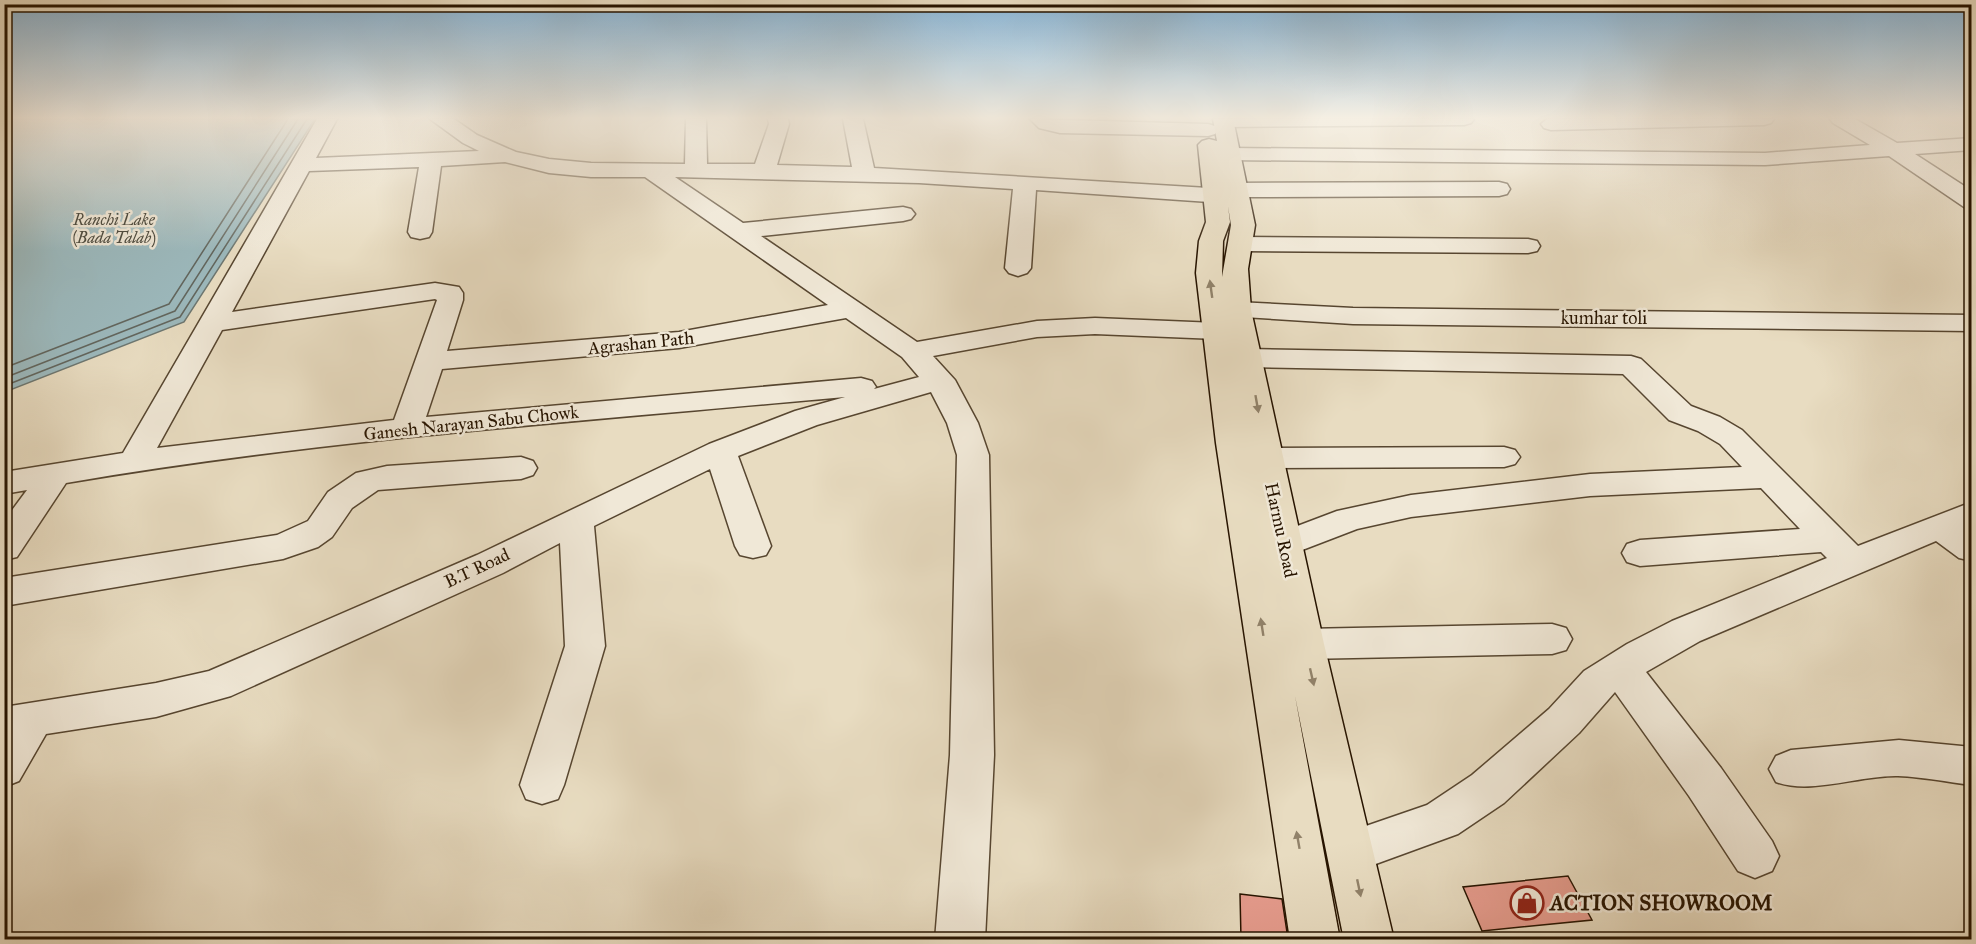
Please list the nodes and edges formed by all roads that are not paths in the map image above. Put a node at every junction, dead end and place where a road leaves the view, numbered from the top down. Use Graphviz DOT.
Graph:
graph roads {
  1 [pos="352,163"];
  2 [pos="431,163"];
  3 [pos="536,163"];
  4 [pos="696,163"];
  5 [pos="767,163"];
  6 [pos="862,163"];
  7 [pos="1224,163"];
  8 [pos="1913,163"];
  9 [pos="301,165"];
  10 [pos="650,170"];
  11 [pos="696,170"];
  12 [pos="764,171"];
  13 [pos="864,174"];
  14 [pos="1025,183"];
  15 [pos="1499,189"];
  16 [pos="1229,194"];
  17 [pos="1971,202"];
  18 [pos="903,214"];
  19 [pos="738,231"];
  20 [pos="420,232"];
  21 [pos="1242,244"];
  22 [pos="1528,246"];
  23 [pos="1018,267"];
  24 [pos="850,309"];
  25 [pos="1227,321"];
  26 [pos="212,323"];
  27 [pos="1967,326"];
  28 [pos="912,351"];
  29 [pos="1248,358"];
  30 [pos="429,361"];
  31 [pos="940,380"];
  32 [pos="407,428"];
  33 [pos="720,451"];
  34 [pos="1504,457"];
  35 [pos="1266,458"];
  36 [pos="134,460"];
  37 [pos="521,468"];
  38 [pos="55,475"];
  39 [pos="1769,477"];
  40 [pos="4,483"];
  41 [pos="576,520"];
  42 [pos="1955,520"];
  43 [pos="1284,545"];
  44 [pos="753,546"];
  45 [pos="4,548"];
  46 [pos="1971,549"];
  47 [pos="1841,550"];
  48 [pos="1640,553"];
  49 [pos="4,592"];
  50 [pos="1552,639"];
  51 [pos="1304,644"];
  52 [pos="1620,668"];
  53 [pos="18,722"];
  54 [pos="1971,766"];
  55 [pos="4,768"];
  56 [pos="1791,769"];
  57 [pos="542,785"];
  58 [pos="1351,852"];
  59 [pos="1755,856"];
  60 [pos="960,939"];
  61 [pos="1315,939"];
  62 [pos="1369,939"];
  1 -- 9 [label="street"];
  2 -- 20 [label="street"];
  3 -- 10 [label="street"];
  4 -- 11 [label="street"];
  5 -- 12 [label="street"];
  6 -- 13 [label="street"];
  7 -- 16 [label="main road, Harmu Road"];
  8 -- 17 [label="street"];
  9 -- 26 [label="street"];
  10 -- 11 [label="street"];
  10 -- 19 [label="street"];
  11 -- 12 [label="street"];
  12 -- 13 [label="street"];
  13 -- 14 [label="street"];
  14 -- 16 [label="street"];
  14 -- 23 [label="street"];
  15 -- 16 [label="street"];
  16 -- 21 [label="main road, Harmu Road"];
  25 -- 16 [label="main road, Harmu Road, one-way"];
  18 -- 19 [label="street"];
  19 -- 24 [label="street"];
  21 -- 22 [label="street"];
  21 -- 25 [label="main road, Harmu Road"];
  24 -- 28 [label="street"];
  24 -- 30 [label="street, Agrashan Path"];
  25 -- 27 [label="street, kumhar toli"];
  25 -- 28 [label="street, kumhar toli"];
  25 -- 29 [label="main road, Harmu Road"];
  61 -- 25 [label="main road, Harmu Road, one-way"];
  26 -- 30 [label="street"];
  26 -- 36 [label="street"];
  28 -- 31 [label="street"];
  29 -- 35 [label="main road, Harmu Road, one-way"];
  29 -- 39 [label="street"];
  30 -- 32 [label="street"];
  31 -- 32 [label="street, Ganesh Narayan Sabu Chowk"];
  31 -- 33 [label="street, B.T Road"];
  31 -- 60 [label="street"];
  32 -- 36 [label="street, Ganesh Narayan Sabu Chowk"];
  33 -- 41 [label="street, B.T Road"];
  33 -- 44 [label="street"];
  34 -- 35 [label="street"];
  35 -- 43 [label="main road, Harmu Road"];
  36 -- 38 [label="street, Ganesh Narayan Sabu Chowk"];
  37 -- 49 [label="street"];
  38 -- 40 [label="street, Ganesh Narayan Sabu Chowk"];
  38 -- 45 [label="street"];
  39 -- 43 [label="street"];
  39 -- 47 [label="street"];
  41 -- 53 [label="street, B.T Road"];
  41 -- 57 [label="street"];
  42 -- 46 [label="street"];
  42 -- 47 [label="street"];
  43 -- 51 [label="main road, Harmu Road"];
  47 -- 48 [label="street"];
  47 -- 52 [label="street"];
  50 -- 51 [label="street"];
  51 -- 58 [label="main road, Harmu Road, one-way"];
  52 -- 58 [label="street"];
  52 -- 59 [label="street"];
  53 -- 55 [label="street"];
  54 -- 56 [label="street"];
  58 -- 62 [label="main road, Harmu Road, one-way"];
}
